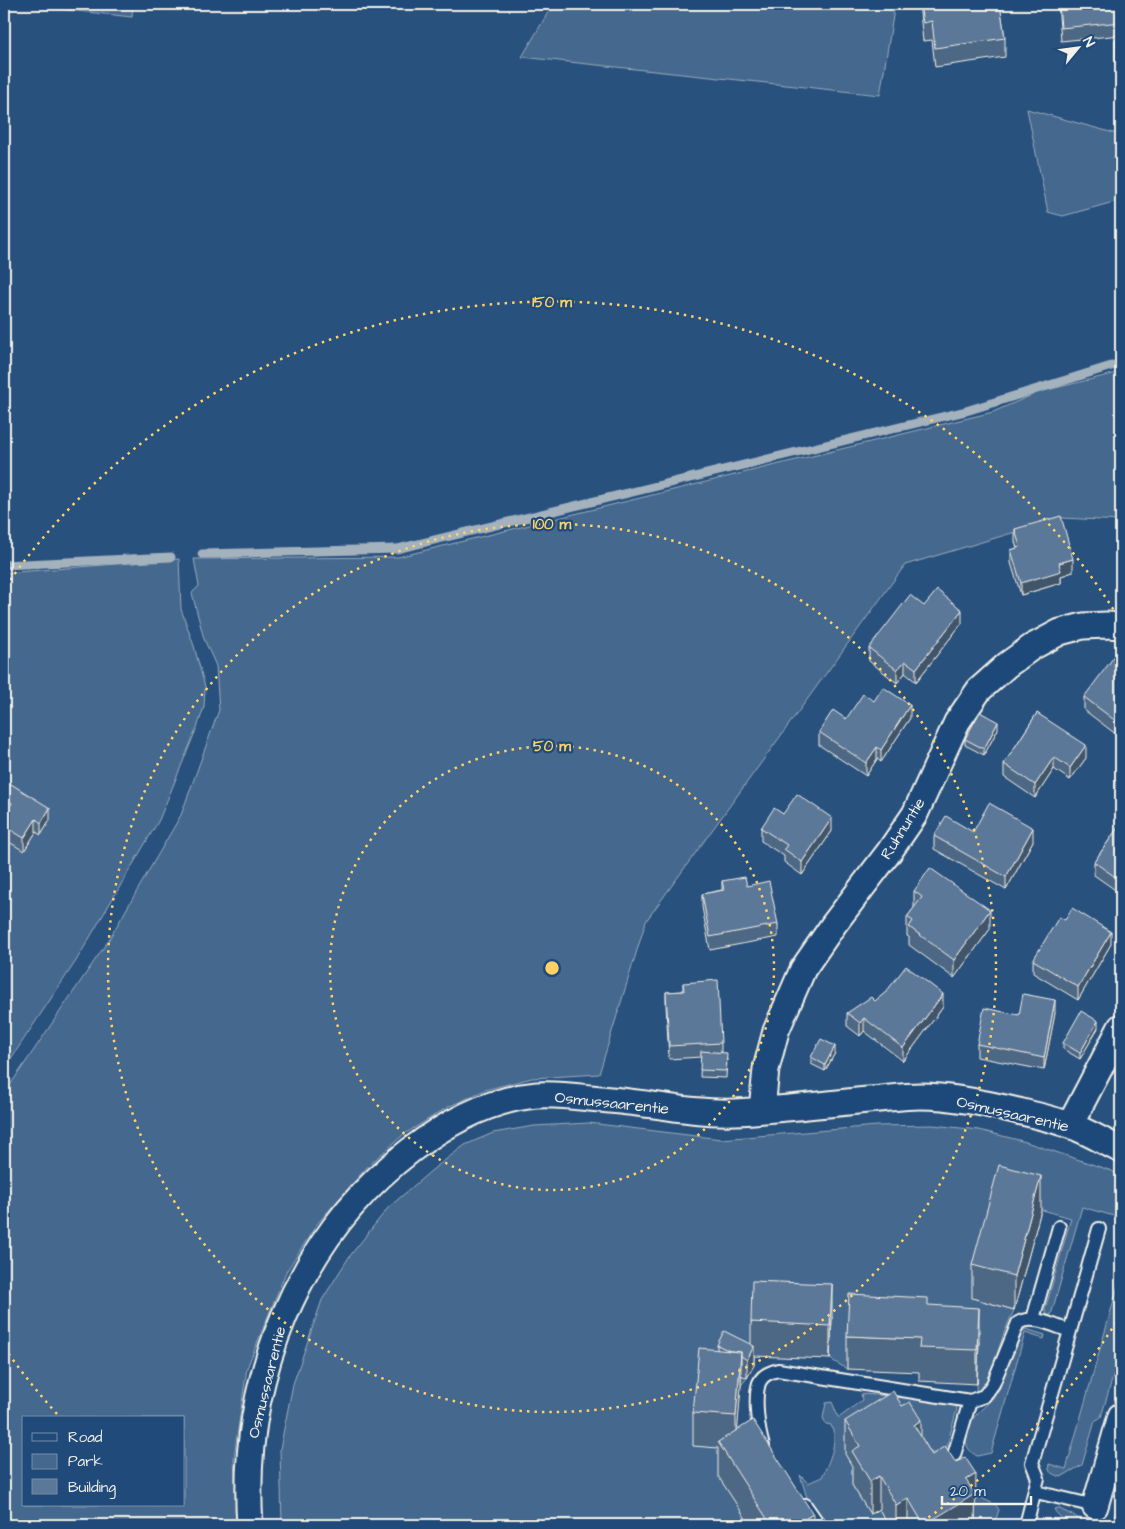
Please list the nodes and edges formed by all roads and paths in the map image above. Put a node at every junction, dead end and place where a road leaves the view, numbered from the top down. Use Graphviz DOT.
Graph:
graph roads {
  1 [pos="1121,626"];
  2 [pos="1121,1027"];
  3 [pos="762,1110"];
  4 [pos="1070,1125"];
  5 [pos="1121,1150"];
  6 [pos="1059,1227"];
  7 [pos="1100,1229"];
  8 [pos="1033,1319"];
  9 [pos="1070,1331"];
  10 [pos="970,1401"];
  11 [pos="1121,1416"];
  12 [pos="768,1453"];
  13 [pos="954,1455"];
  14 [pos="1036,1492"];
  15 [pos="796,1493"];
  16 [pos="1095,1506"];
  17 [pos="250,1525"];
  18 [pos="819,1525"];
  19 [pos="1026,1525"];
  1 -- 3 [label="street, Ruhnuntie"];
  2 -- 4 [label="street"];
  3 -- 4 [label="street, Osmussaarentie"];
  3 -- 17 [label="street, Osmussaarentie"];
  4 -- 5 [label="street, Osmussaarentie"];
  6 -- 8 [label="lane"];
  7 -- 9 [label="lane"];
  8 -- 9 [label="lane"];
  8 -- 10 [label="lane"];
  9 -- 14 [label="lane"];
  10 -- 12 [label="lane"];
  10 -- 13 [label="lane"];
  11 -- 16 [label="street"];
  14 -- 16 [label="lane"];
  14 -- 19 [label="lane"];
  15 -- 18 [label="lane"];
}
